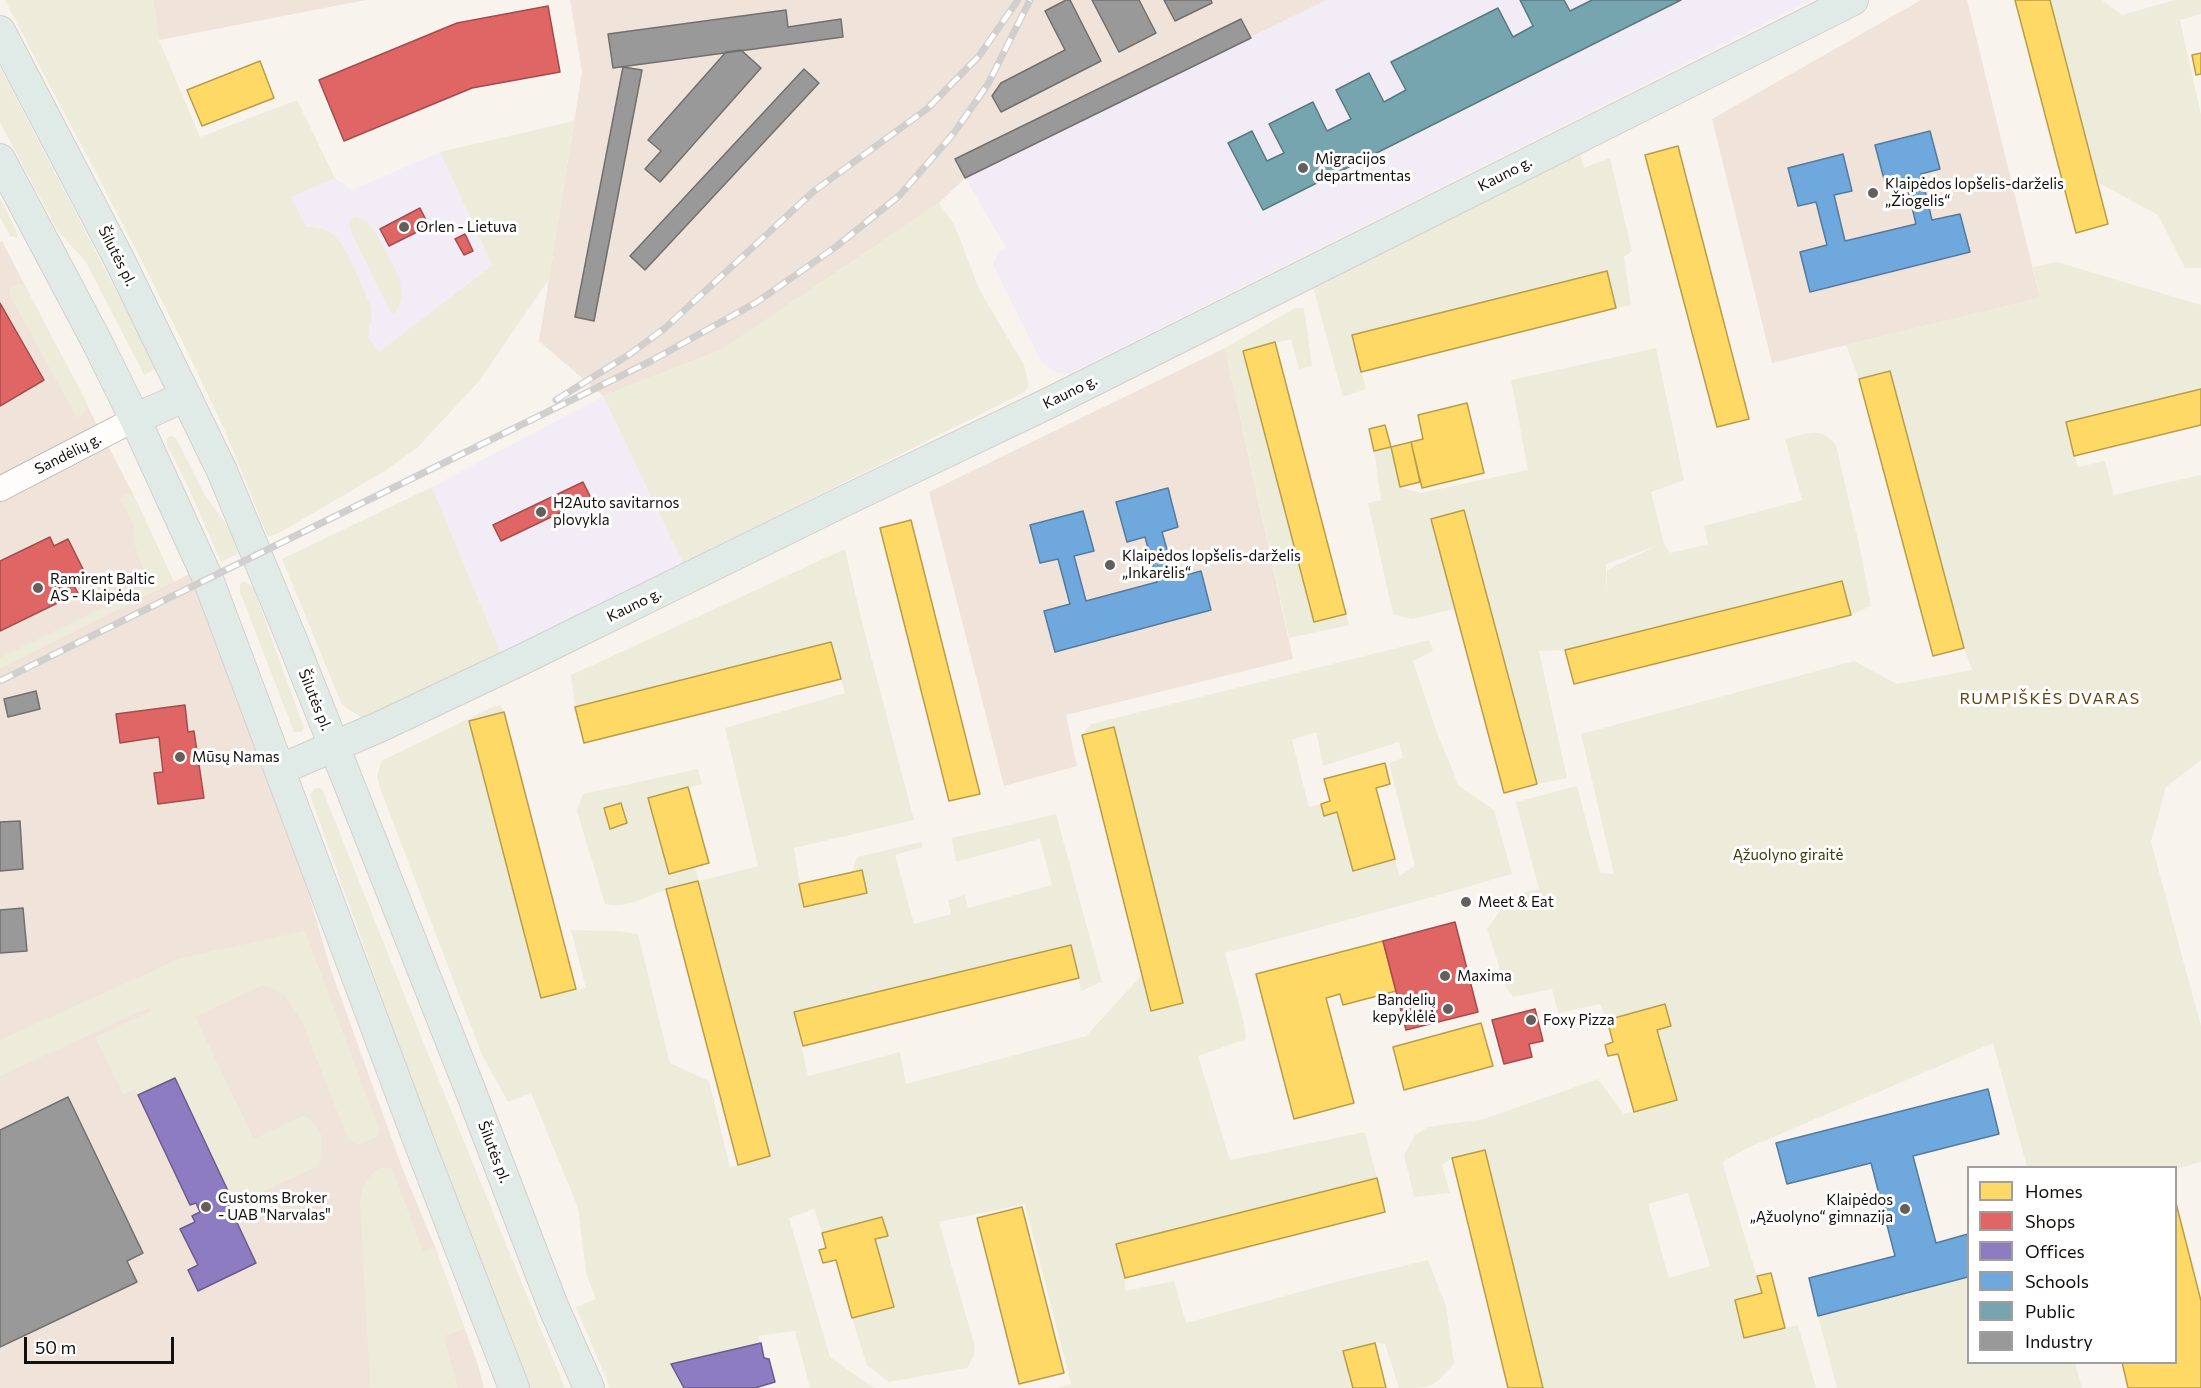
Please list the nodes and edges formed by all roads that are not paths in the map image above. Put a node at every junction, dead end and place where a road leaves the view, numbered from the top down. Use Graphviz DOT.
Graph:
graph roads {
  1 [pos="1853,0"];
  2 [pos="0,31"];
  3 [pos="0,159"];
  4 [pos="186,396"];
  5 [pos="135,419"];
  6 [pos="0,489"];
  7 [pos="334,747"];
  8 [pos="281,769"];
  9 [pos="514,1388"];
  10 [pos="589,1388"];
  1 -- 7 [label="main road, Kauno g."];
  2 -- 4 [label="main road, Šilutės pl."];
  3 -- 5 [label="main road"];
  4 -- 5 [label="main road"];
  4 -- 7 [label="main road, Šilutės pl."];
  5 -- 6 [label="street, Sandėlių g."];
  5 -- 8 [label="main road"];
  7 -- 8 [label="main road, Kauno g."];
  7 -- 10 [label="main road, Šilutės pl."];
  8 -- 9 [label="main road"];
}
